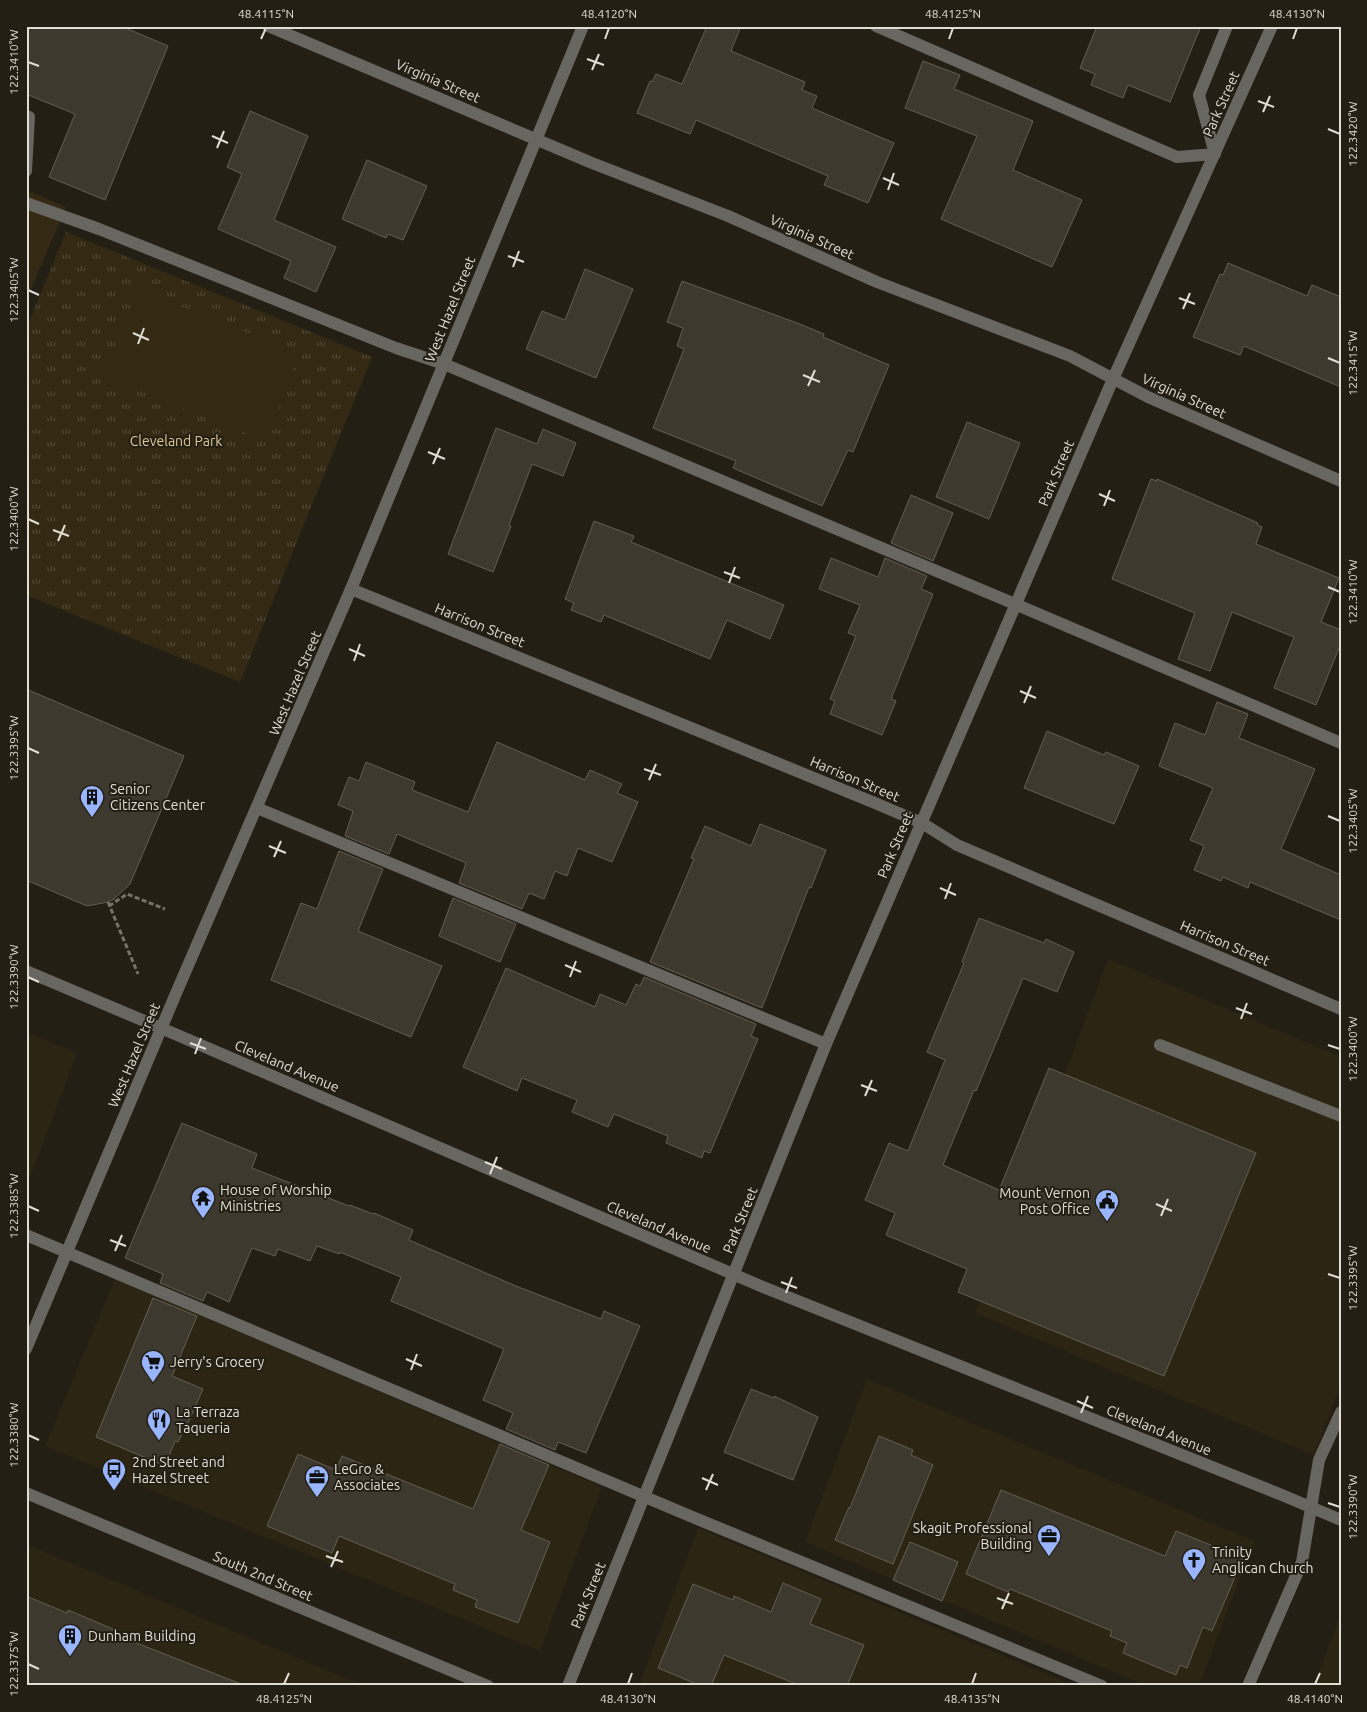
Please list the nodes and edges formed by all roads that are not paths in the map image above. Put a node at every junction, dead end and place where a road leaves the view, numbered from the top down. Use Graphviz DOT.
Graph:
graph roads {
  1 [pos="268,26"];
  2 [pos="583,26"];
  3 [pos="876,26"];
  4 [pos="1227,26"];
  5 [pos="1272,26"];
  6 [pos="26,116"];
  7 [pos="537,139"];
  8 [pos="1215,154"];
  9 [pos="26,171"];
  10 [pos="26,203"];
  11 [pos="444,364"];
  12 [pos="1113,379"];
  13 [pos="1341,481"];
  14 [pos="352,589"];
  15 [pos="1016,604"];
  16 [pos="1341,743"];
  17 [pos="257,808"];
  18 [pos="922,823"];
  19 [pos="26,971"];
  20 [pos="1341,1009"];
  21 [pos="161,1028"];
  22 [pos="826,1044"];
  23 [pos="1160,1045"];
  24 [pos="1341,1116"];
  25 [pos="26,1234"];
  26 [pos="67,1252"];
  27 [pos="734,1275"];
  28 [pos="26,1349"];
  29 [pos="1341,1412"];
  30 [pos="26,1493"];
  31 [pos="645,1496"];
  32 [pos="1311,1508"];
  33 [pos="1341,1520"];
  34 [pos="488,1686"];
  35 [pos="568,1686"];
  36 [pos="1102,1686"];
  37 [pos="1248,1686"];
  1 -- 7 [label="street, Virginia Street"];
  2 -- 7 [label="street, West Hazel Street"];
  3 -- 8 [label="street"];
  4 -- 8 [label="street"];
  5 -- 8 [label="street, Park Street"];
  6 -- 9 [label="street"];
  7 -- 11 [label="street, West Hazel Street"];
  7 -- 12 [label="street, Virginia Street"];
  8 -- 12 [label="street, Park Street"];
  10 -- 11 [label="street"];
  11 -- 14 [label="street, West Hazel Street"];
  11 -- 15 [label="street"];
  12 -- 13 [label="street, Virginia Street"];
  12 -- 15 [label="street, Park Street"];
  14 -- 17 [label="street, West Hazel Street"];
  14 -- 18 [label="street, Harrison Street"];
  15 -- 16 [label="street"];
  15 -- 18 [label="street, Park Street"];
  17 -- 21 [label="street, West Hazel Street"];
  17 -- 22 [label="street"];
  18 -- 20 [label="street, Harrison Street"];
  18 -- 22 [label="street, Park Street"];
  19 -- 21 [label="street, Cleveland Avenue"];
  21 -- 26 [label="street, West Hazel Street"];
  21 -- 27 [label="street, Cleveland Avenue"];
  22 -- 27 [label="street, Park Street"];
  23 -- 24 [label="street"];
  25 -- 26 [label="street"];
  26 -- 28 [label="street, West Hazel Street"];
  26 -- 31 [label="street"];
  27 -- 31 [label="street, Park Street"];
  27 -- 32 [label="street, Cleveland Avenue"];
  29 -- 32 [label="street"];
  30 -- 34 [label="street, South 2nd Street"];
  31 -- 35 [label="street, Park Street"];
  31 -- 36 [label="street"];
  32 -- 33 [label="street, Cleveland Avenue"];
  32 -- 37 [label="street"];
}
